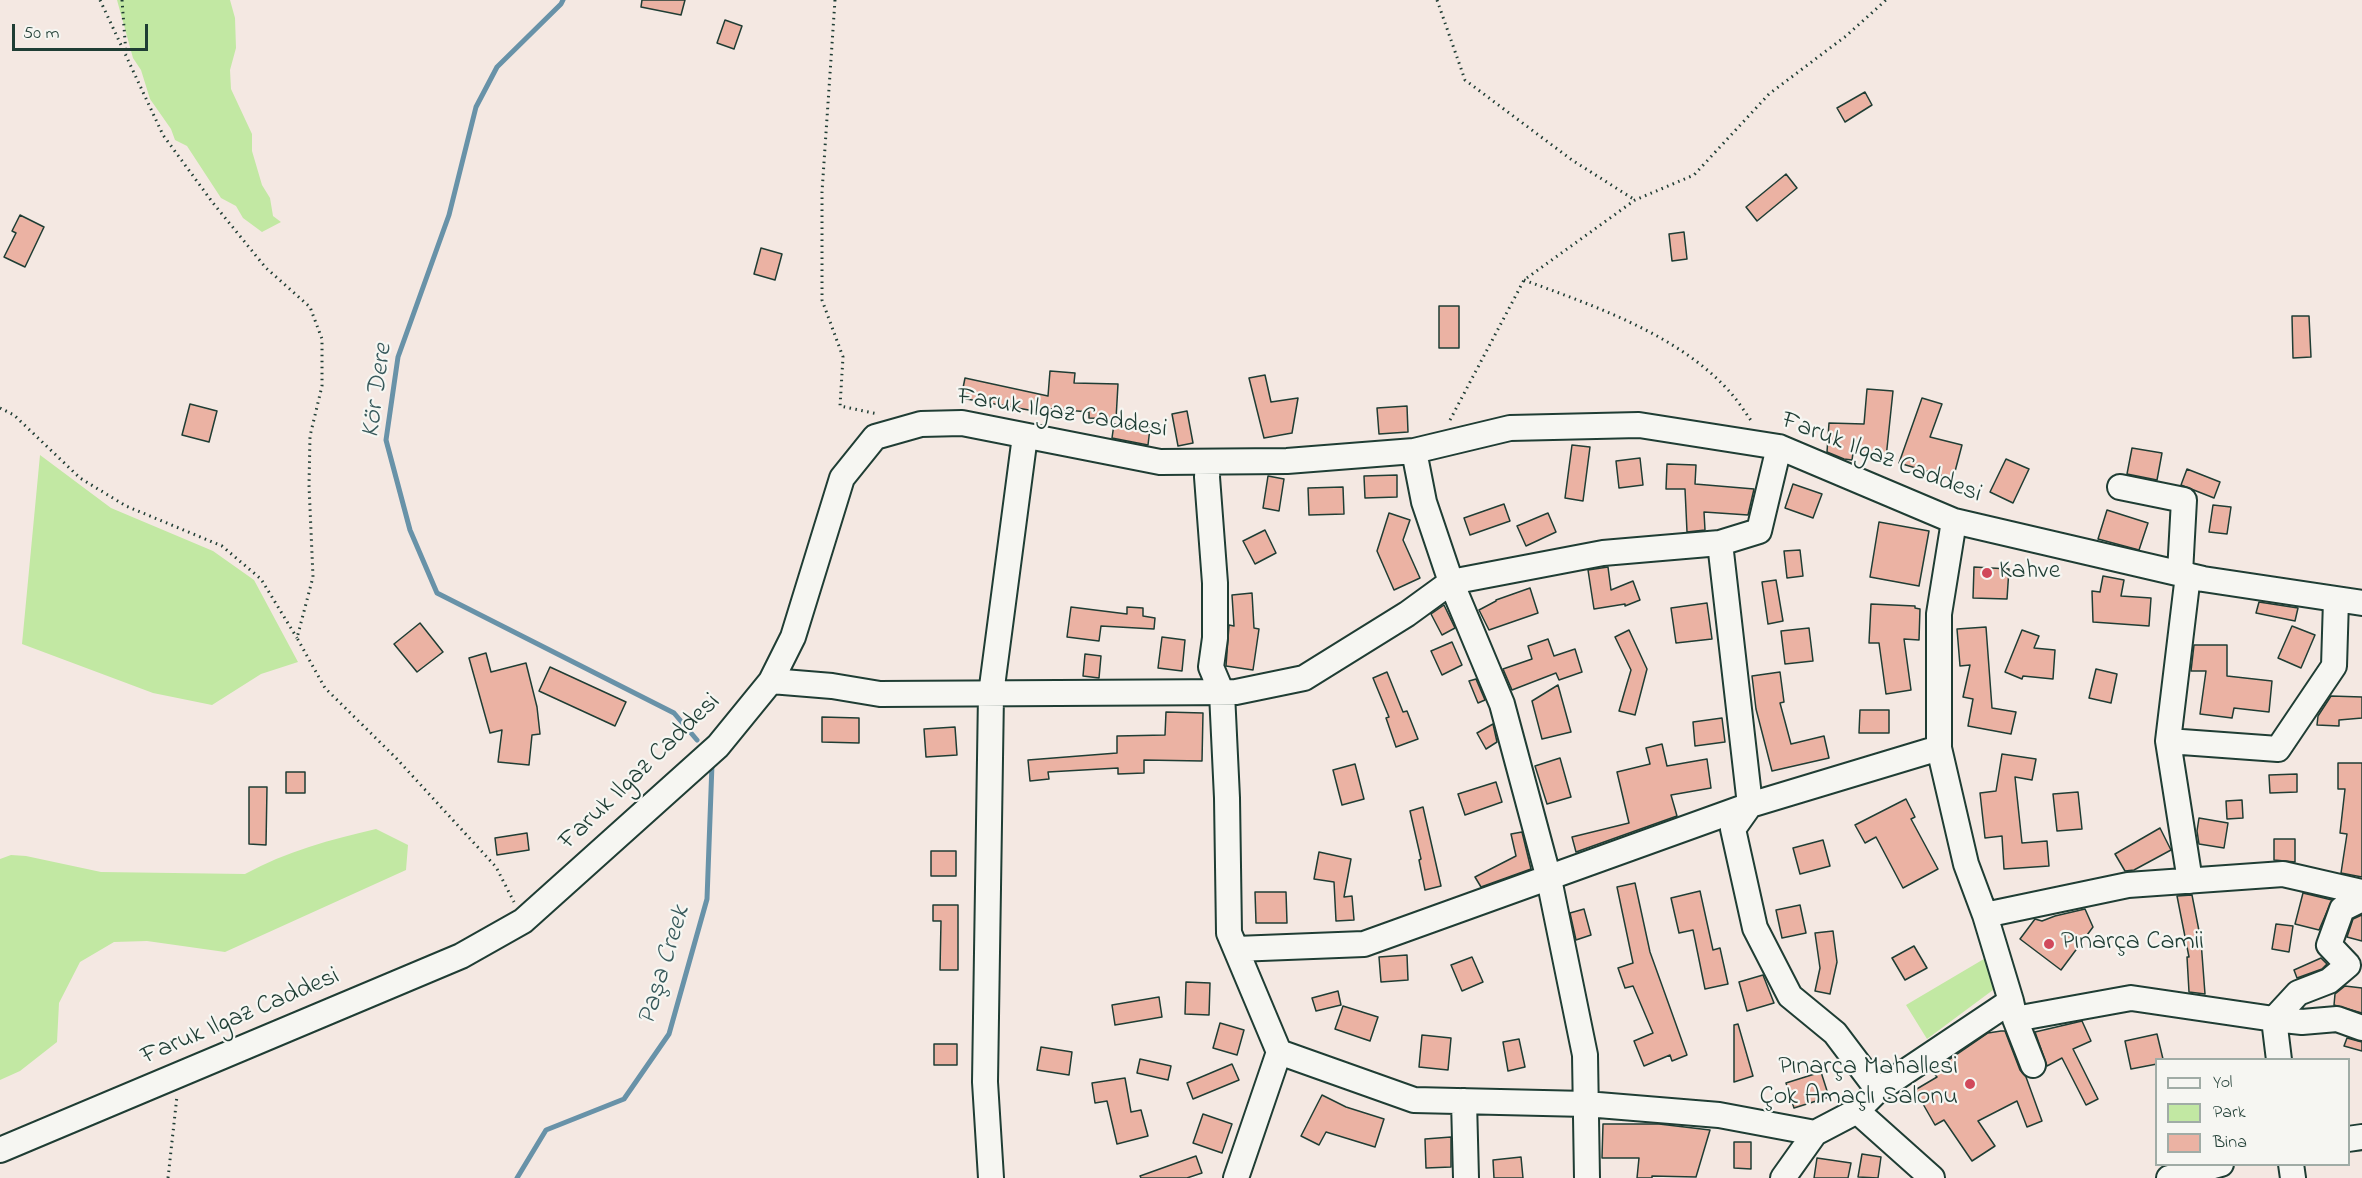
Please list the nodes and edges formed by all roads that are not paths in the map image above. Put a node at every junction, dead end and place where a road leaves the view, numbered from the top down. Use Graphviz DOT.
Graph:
graph roads {
  1 [pos="1025,436"];
  2 [pos="1774,446"];
  3 [pos="1425,448"];
  4 [pos="1208,462"];
  5 [pos="2120,487"];
  6 [pos="1954,521"];
  7 [pos="1720,543"];
  8 [pos="2184,574"];
  9 [pos="1451,582"];
  10 [pos="2336,600"];
  11 [pos="2362,603"];
  12 [pos="771,681"];
  13 [pos="1222,693"];
  14 [pos="991,694"];
  15 [pos="2168,741"];
  16 [pos="1939,748"];
  17 [pos="1750,805"];
  18 [pos="1549,879"];
  19 [pos="2190,881"];
  20 [pos="2362,892"];
  21 [pos="2362,899"];
  22 [pos="1985,915"];
  23 [pos="1236,949"];
  24 [pos="2013,1010"];
  25 [pos="2274,1018"];
  26 [pos="2362,1028"];
  27 [pos="1279,1052"];
  28 [pos="2279,1058"];
  29 [pos="2033,1065"];
  30 [pos="1878,1090"];
  31 [pos="1464,1101"];
  32 [pos="1586,1104"];
  33 [pos="1857,1111"];
  34 [pos="1815,1133"];
  35 [pos="0,1150"];
  36 [pos="2214,1166"];
  37 [pos="991,1178"];
  38 [pos="1236,1178"];
  39 [pos="1466,1178"];
  40 [pos="1587,1178"];
  41 [pos="1783,1178"];
  42 [pos="1932,1178"];
  43 [pos="2169,1178"];
  1 -- 4 [label="street, Faruk Ilgaz Caddesi"];
  1 -- 12 [label="street, Faruk Ilgaz Caddesi"];
  1 -- 14 [label="street"];
  2 -- 3 [label="street, Faruk Ilgaz Caddesi"];
  2 -- 6 [label="street, Faruk Ilgaz Caddesi"];
  2 -- 7 [label="street"];
  3 -- 4 [label="street, Faruk Ilgaz Caddesi"];
  3 -- 9 [label="street"];
  4 -- 13 [label="street"];
  5 -- 8 [label="street"];
  6 -- 8 [label="street, Faruk Ilgaz Caddesi"];
  6 -- 16 [label="street"];
  7 -- 9 [label="street"];
  7 -- 17 [label="street"];
  8 -- 10 [label="street, Faruk Ilgaz Caddesi"];
  8 -- 15 [label="street"];
  9 -- 13 [label="street"];
  9 -- 18 [label="street"];
  10 -- 11 [label="street, Faruk Ilgaz Caddesi"];
  10 -- 15 [label="street"];
  12 -- 14 [label="street"];
  12 -- 35 [label="street, Faruk Ilgaz Caddesi"];
  13 -- 14 [label="street"];
  13 -- 23 [label="street"];
  14 -- 37 [label="street"];
  15 -- 19 [label="street"];
  16 -- 17 [label="street"];
  16 -- 22 [label="street"];
  17 -- 18 [label="street"];
  17 -- 30 [label="street"];
  18 -- 23 [label="street"];
  18 -- 32 [label="street"];
  19 -- 20 [label="street"];
  19 -- 22 [label="street"];
  21 -- 25 [label="street"];
  22 -- 24 [label="street"];
  23 -- 27 [label="street"];
  24 -- 25 [label="street"];
  24 -- 29 [label="street"];
  24 -- 30 [label="street"];
  25 -- 26 [label="street"];
  25 -- 28 [label="street"];
  27 -- 31 [label="street"];
  27 -- 38 [label="street"];
  30 -- 33 [label="street"];
  31 -- 32 [label="street"];
  31 -- 39 [label="street"];
  32 -- 34 [label="street"];
  32 -- 40 [label="street"];
  33 -- 34 [label="street"];
  33 -- 42 [label="street"];
  34 -- 41 [label="street"];
  36 -- 43 [label="street"];
}
